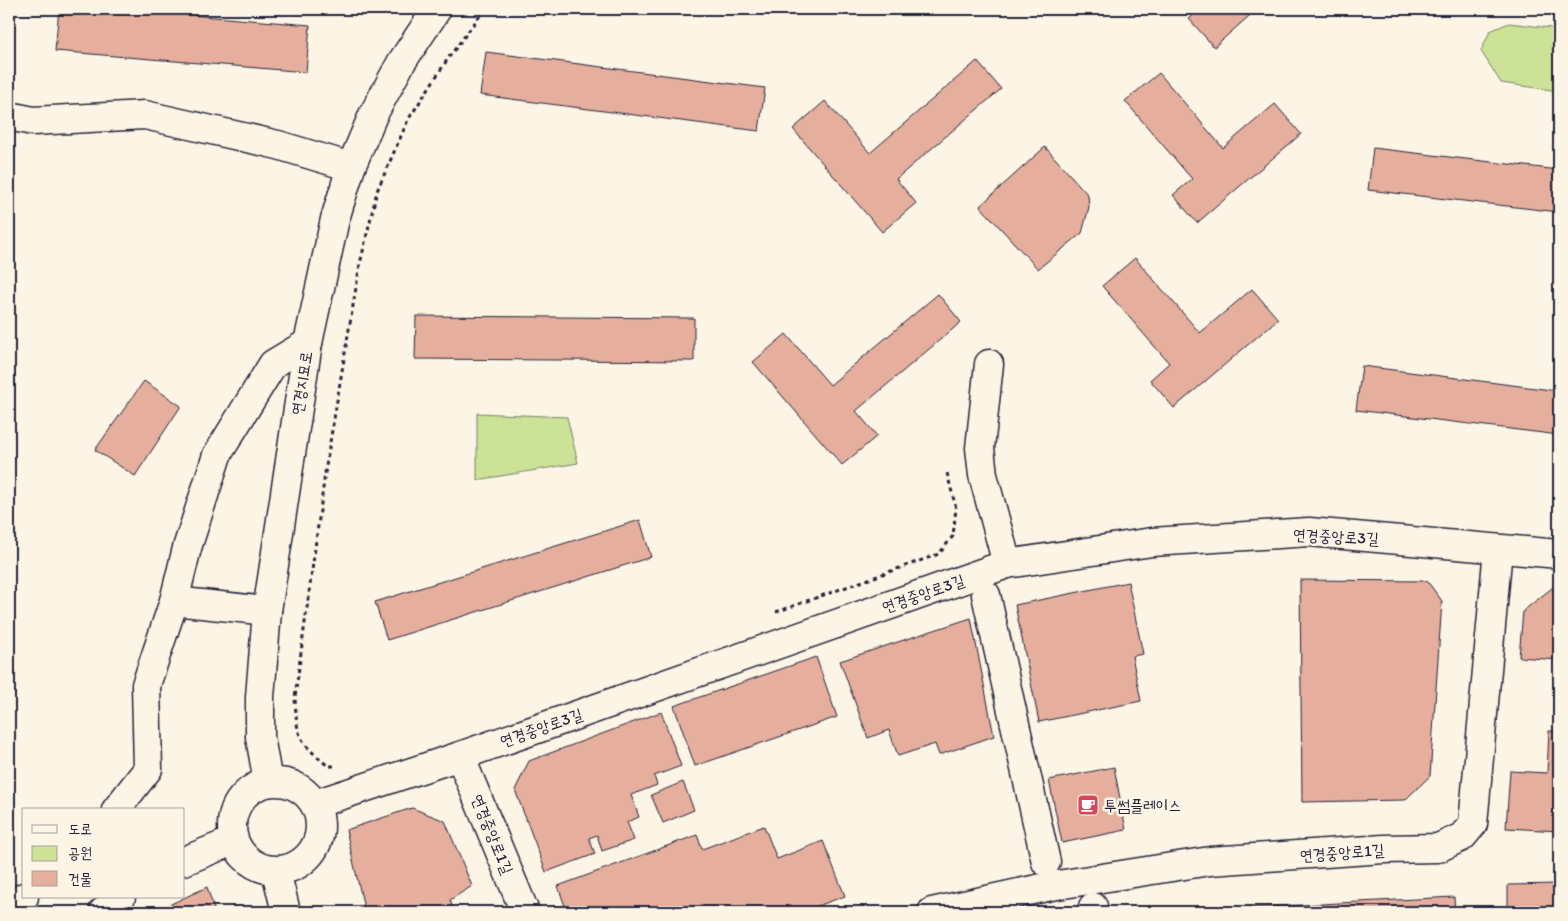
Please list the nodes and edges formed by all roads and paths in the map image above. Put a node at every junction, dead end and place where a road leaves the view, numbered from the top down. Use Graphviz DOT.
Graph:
graph roads {
  1 [pos="437,9"];
  2 [pos="485,9"];
  3 [pos="9,116"];
  4 [pos="351,167"];
  5 [pos="308,343"];
  6 [pos="990,364"];
  7 [pos="947,474"];
  8 [pos="1498,549"];
  9 [pos="1559,554"];
  10 [pos="1007,564"];
  11 [pos="986,595"];
  12 [pos="174,601"];
  13 [pos="267,611"];
  14 [pos="772,614"];
  15 [pos="460,756"];
  16 [pos="338,766"];
  17 [pos="268,782"];
  18 [pos="315,804"];
  19 [pos="118,808"];
  20 [pos="233,841"];
  21 [pos="185,861"];
  22 [pos="1046,862"];
  23 [pos="276,871"];
  24 [pos="23,898"];
  25 [pos="120,898"];
  26 [pos="14,912"];
  27 [pos="103,912"];
  28 [pos="286,912"];
  29 [pos="525,912"];
  30 [pos="932,912"];
  1 -- 4 [label="street, 연경지묘로"];
  2 -- 16 [label="path"];
  3 -- 4 [label="street"];
  4 -- 5 [label="street, 연경지묘로"];
  5 -- 12 [label="street"];
  5 -- 13 [label="street, 연경지묘로"];
  6 -- 10 [label="street"];
  7 -- 14 [label="path"];
  8 -- 9 [label="street, 연경중앙로3길"];
  8 -- 10 [label="street, 연경중앙로3길"];
  8 -- 30 [label="street, 연경중앙로1길"];
  10 -- 15 [label="street, 연경중앙로3길"];
  11 -- 22 [label="street"];
  12 -- 13 [label="street"];
  12 -- 19 [label="street"];
  13 -- 17 [label="street, 연경지묘로"];
  15 -- 18 [label="street, 연경중앙로3길"];
  15 -- 29 [label="street, 연경중앙로1길"];
  17 -- 18 [label="street"];
  17 -- 20 [label="street"];
  18 -- 23 [label="street"];
  20 -- 21 [label="street"];
  20 -- 23 [label="street"];
  23 -- 28 [label="street"];
  24 -- 26 [label="street"];
  25 -- 27 [label="street"];
}
